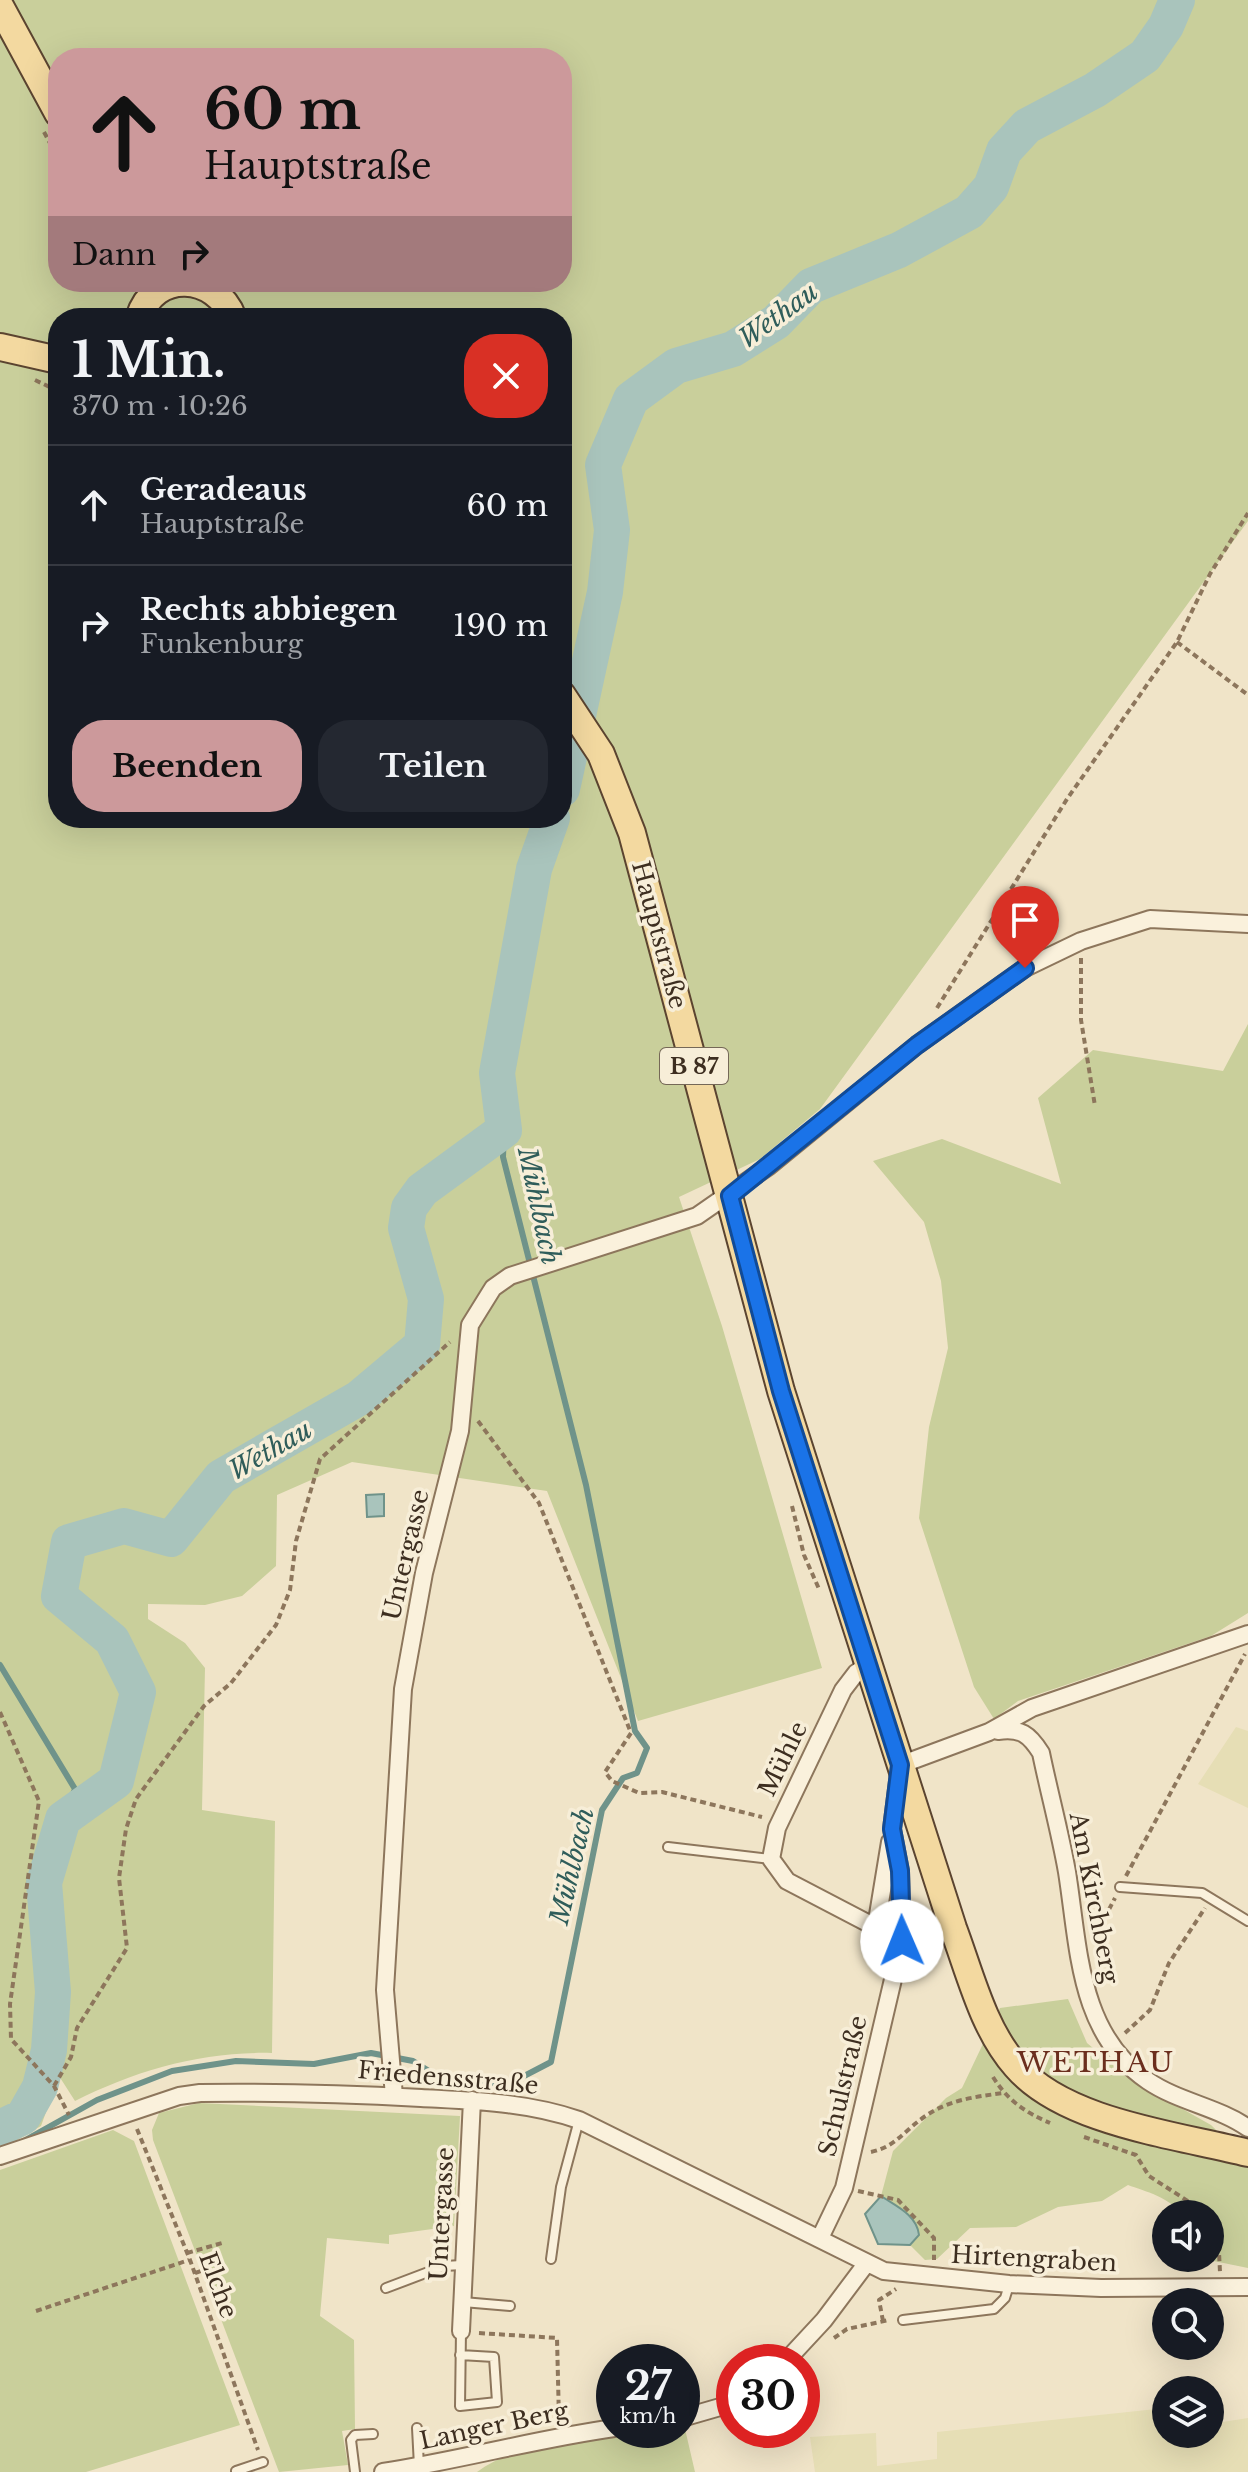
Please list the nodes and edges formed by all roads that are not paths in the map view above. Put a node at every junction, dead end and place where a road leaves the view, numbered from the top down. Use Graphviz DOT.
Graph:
graph roads {
  1 [pos="0,6"];
  2 [pos="48,95"];
  3 [pos="0,347"];
  4 [pos="48,358"];
  5 [pos="572,710"];
  6 [pos="1248,924"];
  7 [pos="730,1196"];
  8 [pos="1248,1634"];
  9 [pos="868,1665"];
  10 [pos="989,1732"];
  11 [pos="900,1765"];
  12 [pos="892,1829"];
  13 [pos="668,1847"];
  14 [pos="771,1859"];
  15 [pos="1120,1887"];
  16 [pos="1248,1921"];
  17 [pos="876,1927"];
  18 [pos="902,1941"];
  19 [pos="394,2096"];
  20 [pos="472,2100"];
  21 [pos="579,2120"];
  22 [pos="1248,2128"];
  23 [pos="1248,2153"];
  24 [pos="0,2156"];
  25 [pos="820,2238"];
  26 [pos="551,2259"];
  27 [pos="866,2264"];
  28 [pos="462,2265"];
  29 [pos="1009,2284"];
  30 [pos="1248,2287"];
  31 [pos="386,2288"];
  32 [pos="461,2302"];
  33 [pos="510,2306"];
  34 [pos="903,2320"];
  35 [pos="461,2331"];
  36 [pos="802,2344"];
  37 [pos="460,2355"];
  38 [pos="417,2428"];
  39 [pos="596,2430"];
  40 [pos="373,2434"];
  41 [pos="263,2462"];
  42 [pos="409,2469"];
  43 [pos="236,2471"];
  44 [pos="355,2472"];
  45 [pos="383,2472"];
  1 -- 2 [label="main road"];
  3 -- 4 [label="main road"];
  5 -- 7 [label="main road, Hauptstraße / B 87"];
  6 -- 7 [label="street, Untergasse"];
  7 -- 9 [label="main road, Hauptstraße / B 87"];
  7 -- 19 [label="street, Untergasse"];
  8 -- 10 [label="street, Am Kirchberg"];
  9 -- 11 [label="main road, Hauptstraße / B 87"];
  9 -- 14 [label="street, Mühle"];
  10 -- 11 [label="street, Am Kirchberg"];
  10 -- 22 [label="street, Am Kirchberg"];
  11 -- 12 [label="street, Schulstraße"];
  11 -- 23 [label="main road, Hauptstraße / B 87"];
  12 -- 17 [label="street"];
  12 -- 18 [label="street, Schulstraße"];
  13 -- 14 [label="lane"];
  14 -- 17 [label="street"];
  15 -- 16 [label="lane"];
  17 -- 18 [label="street"];
  18 -- 25 [label="street, Schulstraße"];
  19 -- 20 [label="street, Friedensstraße"];
  19 -- 24 [label="street, Friedensstraße"];
  20 -- 21 [label="street, Friedensstraße"];
  20 -- 28 [label="street, Untergasse"];
  21 -- 25 [label="street, Friedensstraße"];
  21 -- 26 [label="lane"];
  25 -- 27 [label="street, Friedensstraße"];
  27 -- 29 [label="street, Hirtengraben"];
  27 -- 36 [label="street"];
  28 -- 31 [label="lane"];
  28 -- 32 [label="street, Untergasse"];
  29 -- 30 [label="street, Hirtengraben"];
  29 -- 34 [label="lane"];
  32 -- 33 [label="lane"];
  32 -- 35 [label="street, Untergasse"];
  35 -- 37 [label="lane"];
  37 -- 37 [label="lane"];
  38 -- 42 [label="lane"];
  39 -- 42 [label="street, Langer Berg"];
  40 -- 44 [label="lane"];
  41 -- 43 [label="lane"];
  42 -- 45 [label="street, Langer Berg"];
}
